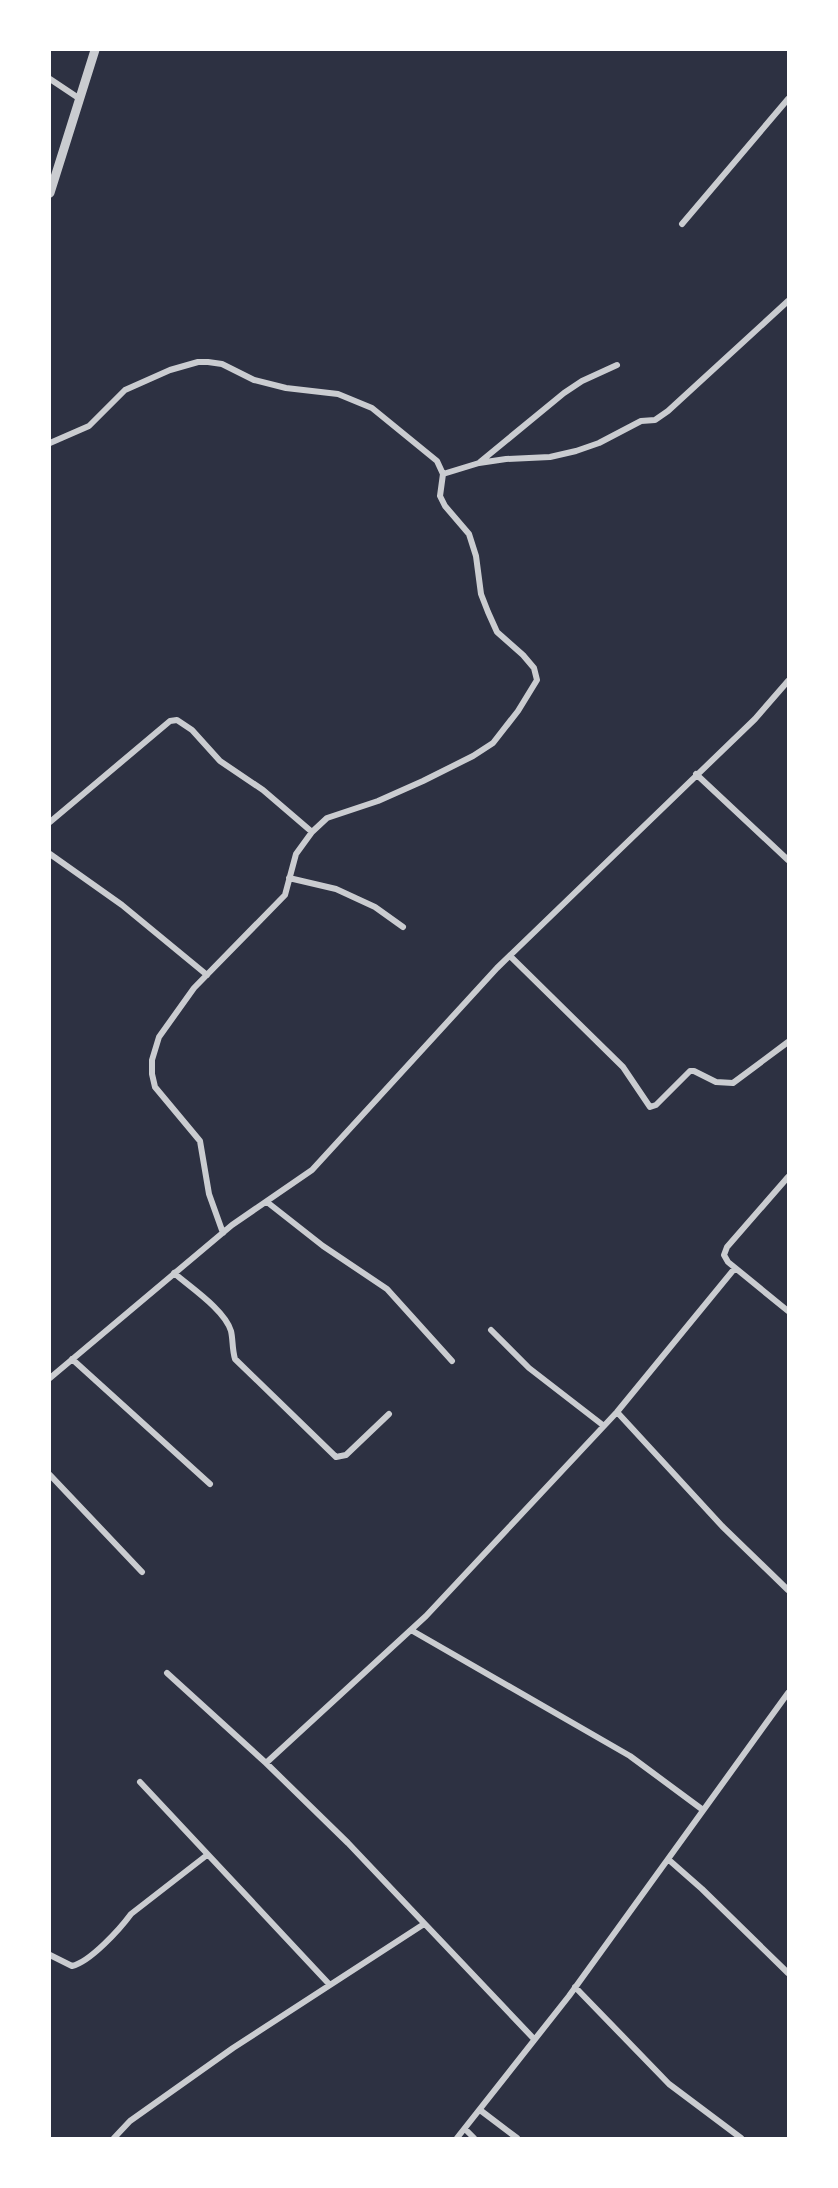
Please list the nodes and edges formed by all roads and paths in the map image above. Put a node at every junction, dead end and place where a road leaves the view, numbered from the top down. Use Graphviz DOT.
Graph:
graph roads {
  1 [pos="95,50"];
  2 [pos="50,79"];
  3 [pos="80,99"];
  4 [pos="789,99"];
  5 [pos="50,193"];
  6 [pos="682,224"];
  7 [pos="789,302"];
  8 [pos="617,364"];
  9 [pos="50,443"];
  10 [pos="479,463"];
  11 [pos="443,474"];
  12 [pos="789,681"];
  13 [pos="696,774"];
  14 [pos="50,822"];
  15 [pos="312,832"];
  16 [pos="50,854"];
  17 [pos="789,860"];
  18 [pos="289,878"];
  19 [pos="403,927"];
  20 [pos="510,956"];
  21 [pos="207,975"];
  22 [pos="789,1042"];
  23 [pos="789,1178"];
  24 [pos="267,1202"];
  25 [pos="223,1233"];
  26 [pos="735,1268"];
  27 [pos="174,1273"];
  28 [pos="789,1311"];
  29 [pos="491,1330"];
  30 [pos="72,1359"];
  31 [pos="452,1361"];
  32 [pos="50,1378"];
  33 [pos="617,1412"];
  34 [pos="389,1414"];
  35 [pos="604,1426"];
  36 [pos="50,1475"];
  37 [pos="210,1484"];
  38 [pos="142,1572"];
  39 [pos="789,1590"];
  40 [pos="411,1630"];
  41 [pos="167,1673"];
  42 [pos="789,1693"];
  43 [pos="267,1763"];
  44 [pos="140,1782"];
  45 [pos="703,1810"];
  46 [pos="207,1855"];
  47 [pos="669,1860"];
  48 [pos="424,1924"];
  49 [pos="50,1955"];
  50 [pos="789,1973"];
  51 [pos="329,1984"];
  52 [pos="575,1987"];
  53 [pos="534,2039"];
  54 [pos="480,2110"];
  55 [pos="465,2129"];
  56 [pos="114,2139"];
  57 [pos="457,2139"];
  58 [pos="474,2139"];
  59 [pos="517,2139"];
  60 [pos="741,2139"];
  1 -- 3 [label="street"];
  2 -- 3 [label="street"];
  3 -- 5 [label="street"];
  4 -- 6 [label="street"];
  7 -- 10 [label="street"];
  8 -- 10 [label="street"];
  9 -- 11 [label="street"];
  10 -- 11 [label="street"];
  11 -- 15 [label="street"];
  12 -- 13 [label="street"];
  13 -- 17 [label="street"];
  13 -- 20 [label="street"];
  14 -- 15 [label="street"];
  15 -- 18 [label="street"];
  16 -- 21 [label="street"];
  18 -- 19 [label="street"];
  18 -- 21 [label="street"];
  20 -- 22 [label="street"];
  20 -- 24 [label="street"];
  21 -- 25 [label="street"];
  23 -- 26 [label="street"];
  24 -- 25 [label="street"];
  24 -- 31 [label="street"];
  25 -- 27 [label="street"];
  26 -- 28 [label="street"];
  26 -- 33 [label="street"];
  27 -- 30 [label="street"];
  27 -- 34 [label="street"];
  29 -- 35 [label="street"];
  30 -- 32 [label="street"];
  30 -- 37 [label="street"];
  33 -- 35 [label="street"];
  33 -- 39 [label="street"];
  35 -- 40 [label="street"];
  36 -- 38 [label="street"];
  40 -- 43 [label="street"];
  40 -- 45 [label="street"];
  41 -- 43 [label="street"];
  42 -- 45 [label="street"];
  43 -- 48 [label="street"];
  44 -- 46 [label="street"];
  45 -- 47 [label="street"];
  46 -- 49 [label="street"];
  46 -- 51 [label="street"];
  47 -- 50 [label="street"];
  47 -- 52 [label="street"];
  48 -- 51 [label="street"];
  48 -- 53 [label="street"];
  51 -- 56 [label="street"];
  52 -- 53 [label="street"];
  52 -- 60 [label="street"];
  53 -- 54 [label="street"];
  54 -- 55 [label="street"];
  54 -- 59 [label="street"];
  55 -- 57 [label="street"];
  55 -- 58 [label="street"];
}
